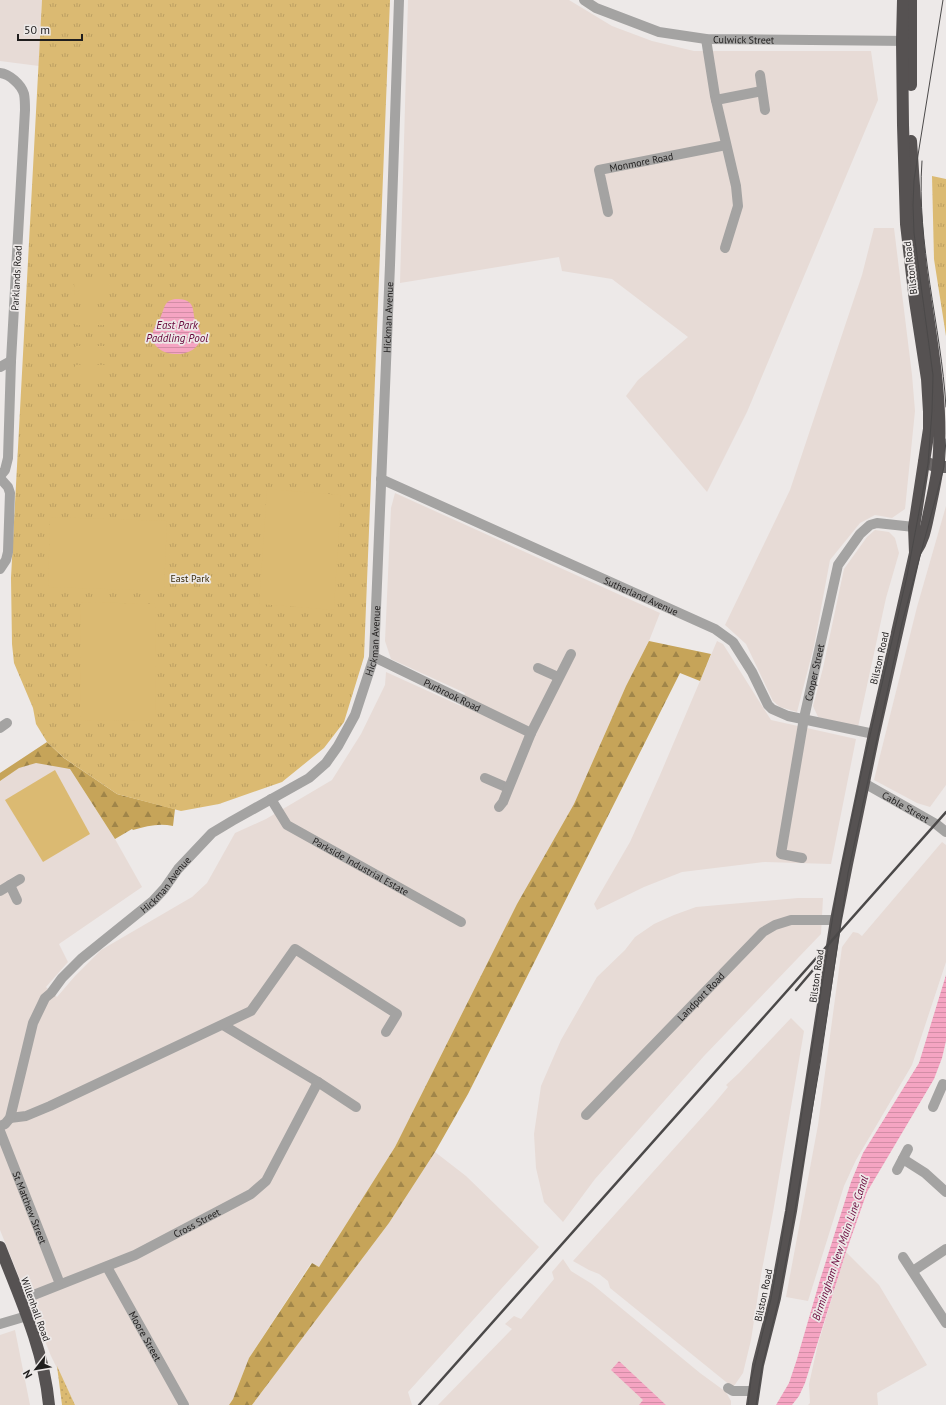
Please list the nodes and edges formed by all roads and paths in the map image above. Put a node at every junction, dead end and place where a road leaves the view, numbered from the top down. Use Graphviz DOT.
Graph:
graph roads {
  1 [pos="399,0"];
  2 [pos="584,0"];
  3 [pos="903,0"];
  4 [pos="911,0"];
  5 [pos="706,39"];
  6 [pos="906,40"];
  7 [pos="0,73"];
  8 [pos="760,75"];
  9 [pos="762,91"];
  10 [pos="716,100"];
  11 [pos="765,110"];
  12 [pos="726,145"];
  13 [pos="608,212"];
  14 [pos="725,248"];
  15 [pos="11,361"];
  16 [pos="0,367"];
  17 [pos="924,462"];
  18 [pos="942,467"];
  19 [pos="0,477"];
  20 [pos="380,479"];
  21 [pos="914,527"];
  22 [pos="915,553"];
  23 [pos="0,569"];
  24 [pos="571,654"];
  25 [pos="374,656"];
  26 [pos="538,668"];
  27 [pos="558,677"];
  28 [pos="804,718"];
  29 [pos="531,733"];
  30 [pos="874,734"];
  31 [pos="485,778"];
  32 [pos="864,783"];
  33 [pos="508,788"];
  34 [pos="271,799"];
  35 [pos="499,807"];
  36 [pos="946,832"];
  37 [pos="802,858"];
  38 [pos="20,879"];
  39 [pos="10,885"];
  40 [pos="0,891"];
  41 [pos="17,900"];
  42 [pos="836,920"];
  43 [pos="461,922"];
  44 [pos="223,1025"];
  45 [pos="386,1032"];
  46 [pos="318,1082"];
  47 [pos="943,1084"];
  48 [pos="942,1096"];
  49 [pos="356,1107"];
  50 [pos="933,1107"];
  51 [pos="586,1115"];
  52 [pos="10,1118"];
  53 [pos="0,1126"];
  54 [pos="0,1131"];
  55 [pos="908,1149"];
  56 [pos="903,1159"];
  57 [pos="897,1170"];
  58 [pos="946,1192"];
  59 [pos="0,1247"];
  60 [pos="946,1249"];
  61 [pos="903,1257"];
  62 [pos="107,1267"];
  63 [pos="912,1271"];
  64 [pos="60,1284"];
  65 [pos="21,1300"];
  66 [pos="27,1316"];
  67 [pos="946,1323"];
  68 [pos="0,1324"];
  69 [pos="728,1388"];
  70 [pos="754,1391"];
  71 [pos="49,1405"];
  72 [pos="184,1405"];
  73 [pos="752,1405"];
  1 -- 20 [label="street, Hickman Avenue"];
  2 -- 5 [label="street, Culwick Street"];
  3 -- 6 [label="highway, Bilston Road"];
  4 -- 6 [label="highway, Bilston Road"];
  5 -- 6 [label="street, Culwick Street"];
  5 -- 10 [label="street"];
  6 -- 17 [label="highway, Bilston Road"];
  6 -- 18 [label="highway, Bilston Road"];
  7 -- 15 [label="street, Parklands Road"];
  8 -- 9 [label="street"];
  9 -- 10 [label="street"];
  9 -- 11 [label="street"];
  10 -- 12 [label="street"];
  12 -- 13 [label="street, Monmore Road"];
  12 -- 14 [label="street"];
  15 -- 16 [label="street"];
  15 -- 19 [label="street, Parklands Road"];
  17 -- 18 [label="main road"];
  17 -- 21 [label="highway, Bilston Road"];
  18 -- 22 [label="highway, Bilston Road"];
  19 -- 23 [label="street, Parklands Road"];
  20 -- 25 [label="street, Hickman Avenue"];
  20 -- 28 [label="street, Sutherland Avenue"];
  21 -- 22 [label="highway, Bilston Road"];
  21 -- 28 [label="street, Cooper Street"];
  22 -- 30 [label="highway, Bilston Road"];
  24 -- 27 [label="street"];
  25 -- 29 [label="street, Purbrook Road"];
  25 -- 34 [label="street, Hickman Avenue"];
  26 -- 27 [label="street"];
  27 -- 29 [label="street"];
  28 -- 30 [label="street, Sutherland Avenue"];
  28 -- 37 [label="street, Cooper Street"];
  29 -- 33 [label="street"];
  30 -- 32 [label="highway, Bilston Road"];
  31 -- 33 [label="street"];
  32 -- 36 [label="street, Cable Street"];
  32 -- 42 [label="highway, Bilston Road"];
  33 -- 35 [label="street"];
  34 -- 43 [label="street, Parkside Industrial Estate"];
  34 -- 52 [label="street, Hickman Avenue"];
  38 -- 39 [label="street"];
  39 -- 40 [label="street"];
  39 -- 41 [label="street"];
  42 -- 51 [label="street, Landport Road"];
  42 -- 70 [label="highway, Bilston Road"];
  44 -- 45 [label="street"];
  44 -- 46 [label="street"];
  44 -- 52 [label="street"];
  46 -- 49 [label="street"];
  46 -- 62 [label="street, Cross Street"];
  47 -- 48 [label="street"];
  48 -- 50 [label="street"];
  52 -- 53 [label="street"];
  54 -- 64 [label="street, St Matthew Street"];
  55 -- 56 [label="street"];
  56 -- 57 [label="street"];
  56 -- 58 [label="street"];
  59 -- 65 [label="highway, Willenhall Road"];
  60 -- 63 [label="street"];
  61 -- 63 [label="street"];
  62 -- 64 [label="street, Cross Street"];
  62 -- 72 [label="street, Moore Street"];
  63 -- 67 [label="street"];
  64 -- 65 [label="street, Cross Street"];
  65 -- 66 [label="highway, Willenhall Road"];
  66 -- 68 [label="street"];
  66 -- 71 [label="highway, Willenhall Road"];
  69 -- 70 [label="street"];
  70 -- 73 [label="highway, Bilston Road"];
}
